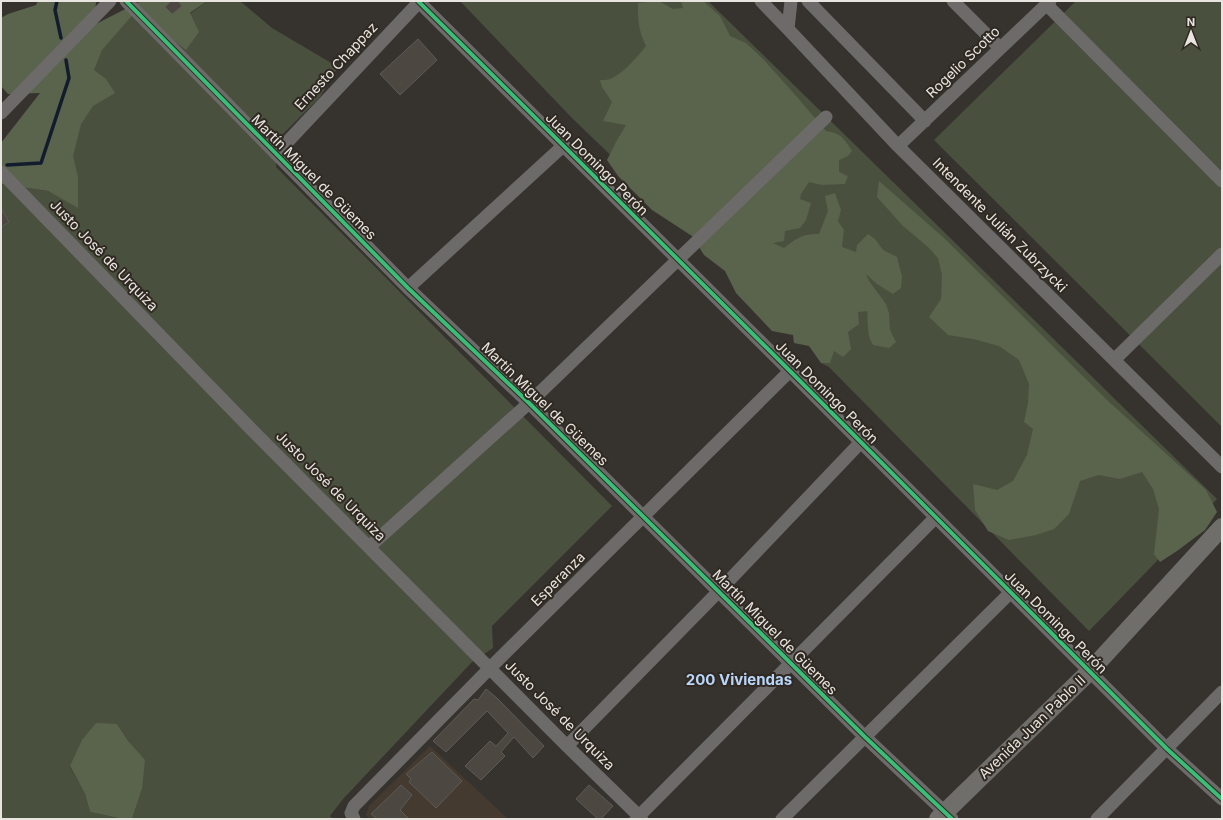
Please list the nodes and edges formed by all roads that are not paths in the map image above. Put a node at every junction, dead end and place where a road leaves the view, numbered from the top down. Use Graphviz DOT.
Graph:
graph roads {
  1 [pos="110,1"];
  2 [pos="126,1"];
  3 [pos="419,1"];
  4 [pos="761,1"];
  5 [pos="790,1"];
  6 [pos="808,1"];
  7 [pos="953,1"];
  8 [pos="1048,3"];
  9 [pos="788,29"];
  10 [pos="1000,48"];
  11 [pos="1,113"];
  12 [pos="826,116"];
  13 [pos="924,121"];
  14 [pos="563,146"];
  15 [pos="898,146"];
  16 [pos="276,154"];
  17 [pos="1,172"];
  18 [pos="1222,181"];
  19 [pos="1222,254"];
  20 [pos="678,260"];
  21 [pos="408,288"];
  22 [pos="1114,360"];
  23 [pos="790,371"];
  24 [pos="529,403"];
  25 [pos="862,442"];
  26 [pos="1222,467"];
  27 [pos="644,516"];
  28 [pos="936,517"];
  29 [pos="1222,527"];
  30 [pos="369,547"];
  31 [pos="719,591"];
  32 [pos="1011,592"];
  33 [pos="791,663"];
  34 [pos="490,668"];
  35 [pos="1090,671"];
  36 [pos="1222,692"];
  37 [pos="865,737"];
  38 [pos="567,746"];
  39 [pos="1167,749"];
  40 [pos="1222,799"];
  41 [pos="353,816"];
  42 [pos="945,817"];
  43 [pos="639,818"];
  44 [pos="782,819"];
  45 [pos="1097,819"];
  1 -- 11 [label="street"];
  2 -- 16 [label="street, Martín Miguel de Güemes"];
  3 -- 14 [label="street, Juan Domingo Perón"];
  3 -- 16 [label="street, Ernesto Chappaz"];
  4 -- 9 [label="street, Intendente Julián Zubrzycki"];
  5 -- 9 [label="street"];
  6 -- 13 [label="street"];
  7 -- 10 [label="street"];
  8 -- 10 [label="street, Rogelio Scotto"];
  8 -- 18 [label="street"];
  9 -- 15 [label="street, Intendente Julián Zubrzycki"];
  10 -- 13 [label="street, Rogelio Scotto"];
  12 -- 20 [label="street"];
  13 -- 15 [label="street, Rogelio Scotto"];
  14 -- 20 [label="street, Juan Domingo Perón"];
  14 -- 21 [label="street"];
  15 -- 22 [label="street, Intendente Julián Zubrzycki"];
  16 -- 21 [label="street, Martín Miguel de Güemes"];
  17 -- 30 [label="street, Justo José de Urquiza"];
  19 -- 22 [label="street"];
  20 -- 23 [label="street, Juan Domingo Perón"];
  20 -- 24 [label="street"];
  21 -- 24 [label="street, Martín Miguel de Güemes"];
  22 -- 26 [label="street, Intendente Julián Zubrzycki"];
  23 -- 25 [label="street, Juan Domingo Perón"];
  23 -- 27 [label="street, Esperanza"];
  24 -- 27 [label="street, Martín Miguel de Güemes"];
  24 -- 30 [label="street"];
  25 -- 28 [label="street, Juan Domingo Perón"];
  25 -- 31 [label="street"];
  27 -- 31 [label="street, Martín Miguel de Güemes"];
  27 -- 34 [label="street, Esperanza"];
  28 -- 32 [label="street, Juan Domingo Perón"];
  28 -- 33 [label="street"];
  29 -- 35 [label="street, Avenida Juan Pablo II"];
  30 -- 34 [label="street, Justo José de Urquiza"];
  31 -- 33 [label="street, Martín Miguel de Güemes"];
  31 -- 38 [label="street"];
  32 -- 35 [label="street, Juan Domingo Perón"];
  32 -- 37 [label="street"];
  33 -- 37 [label="street, Martín Miguel de Güemes"];
  33 -- 43 [label="street"];
  34 -- 38 [label="street, Justo José de Urquiza"];
  34 -- 41 [label="street, Esperanza"];
  35 -- 39 [label="street, Juan Domingo Perón"];
  35 -- 42 [label="street, Avenida Juan Pablo II"];
  36 -- 39 [label="street"];
  37 -- 42 [label="street, Martín Miguel de Güemes"];
  37 -- 44 [label="street"];
  38 -- 43 [label="street, Justo José de Urquiza"];
  39 -- 40 [label="street, Juan Domingo Perón"];
  39 -- 45 [label="street"];
}
